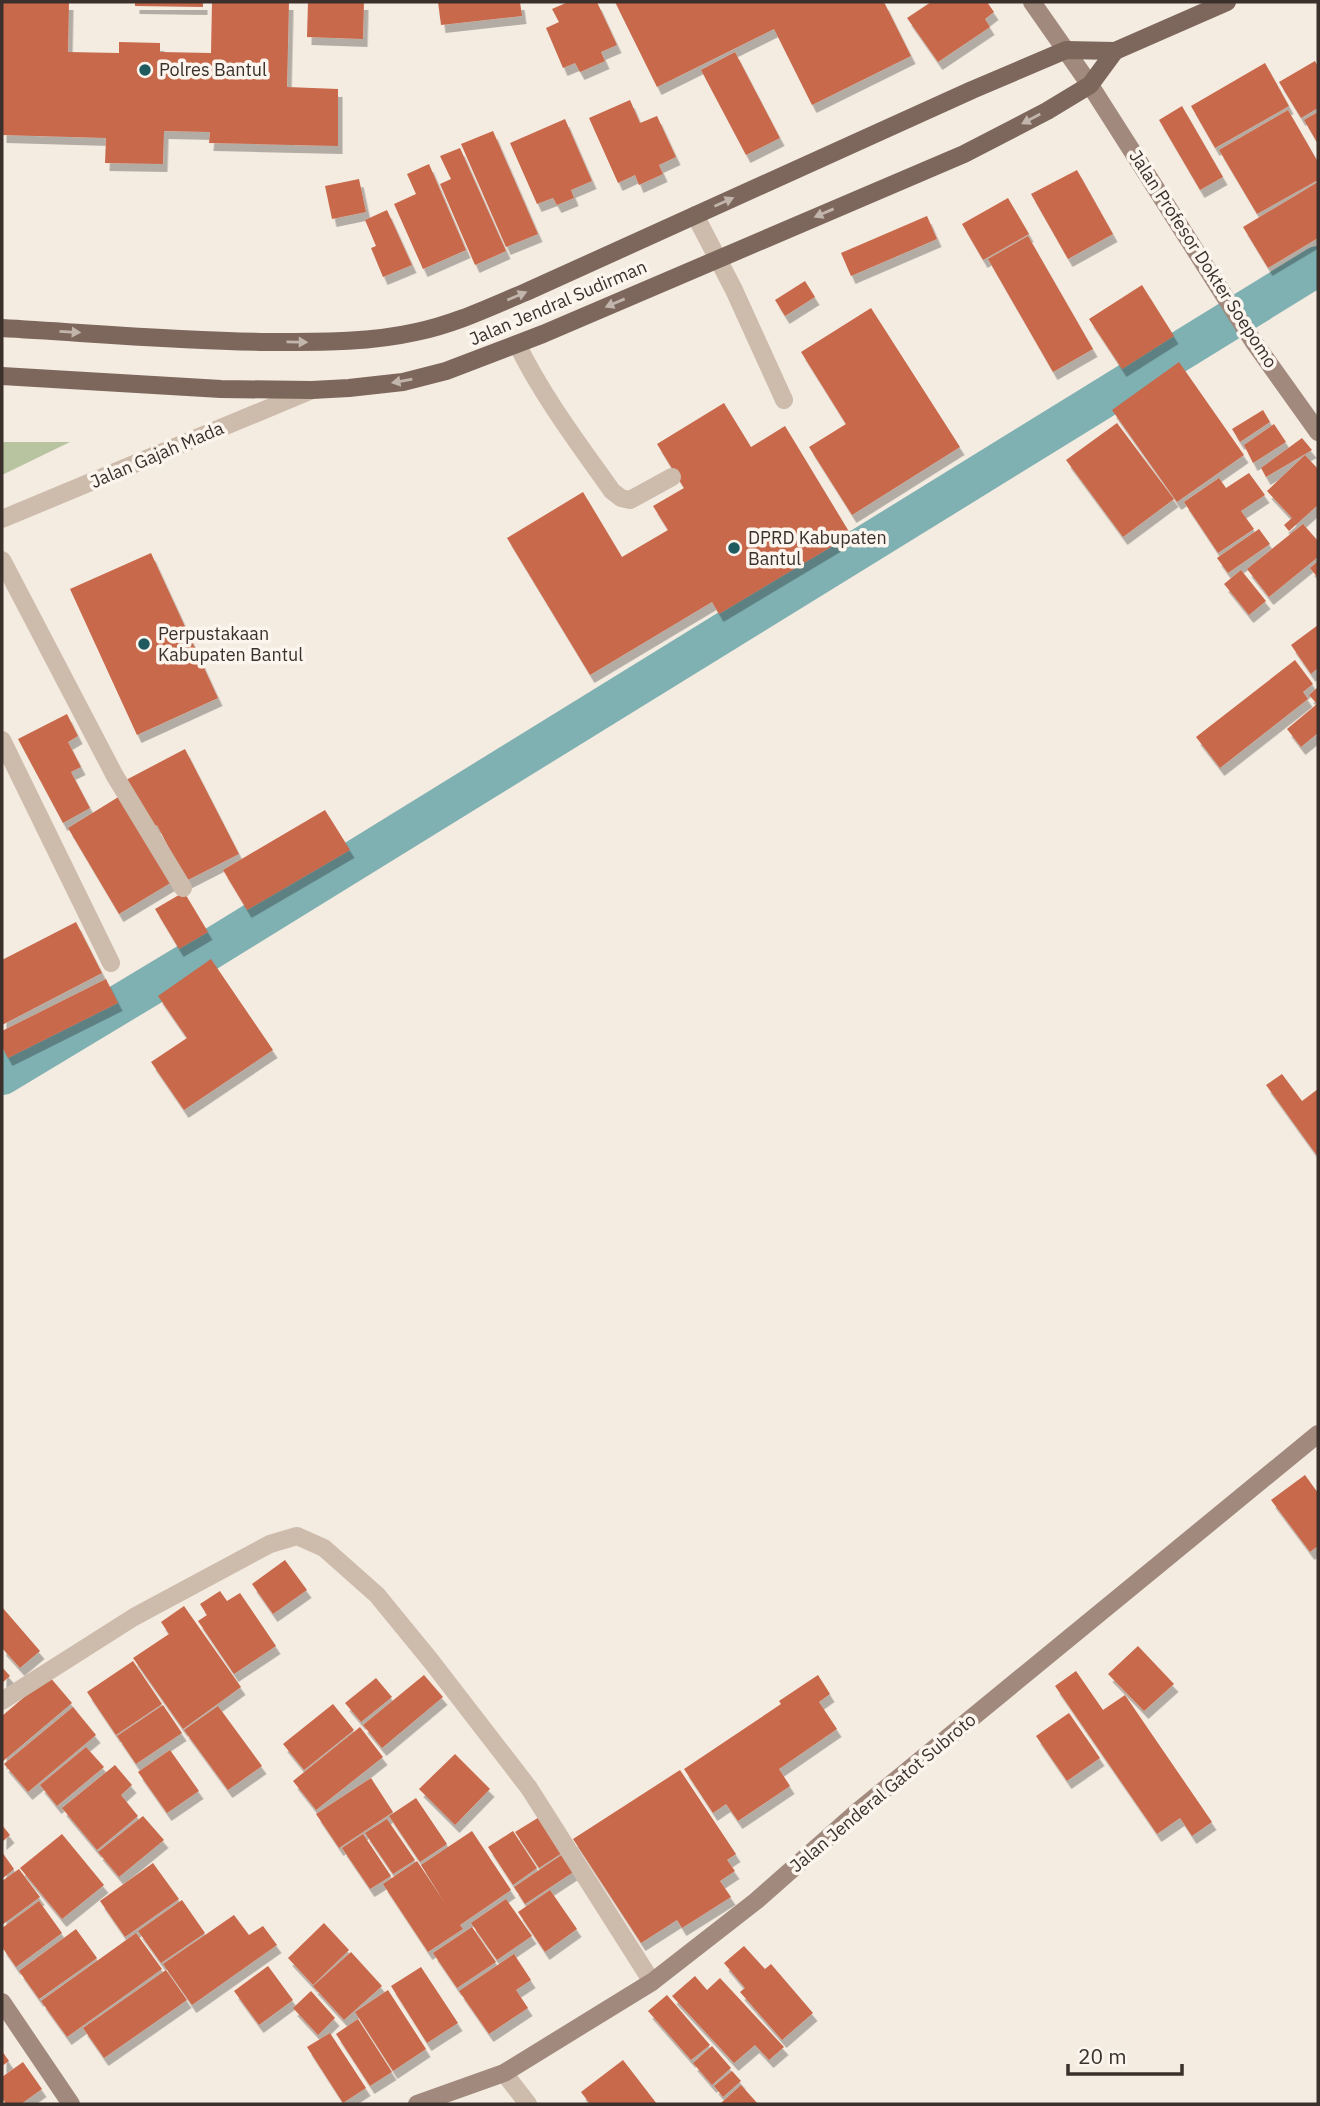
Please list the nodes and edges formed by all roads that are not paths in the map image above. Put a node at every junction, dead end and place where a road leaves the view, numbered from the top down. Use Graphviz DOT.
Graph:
graph roads {
  1 [pos="1032,2"];
  2 [pos="1227,2"];
  3 [pos="1066,50"];
  4 [pos="1115,51"];
  5 [pos="1090,85"];
  6 [pos="695,215"];
  7 [pos="717,258"];
  8 [pos="2,328"];
  9 [pos="517,344"];
  10 [pos="2,376"];
  11 [pos="312,390"];
  12 [pos="784,400"];
  13 [pos="1318,432"];
  14 [pos="672,477"];
  15 [pos="2,519"];
  16 [pos="2,560"];
  17 [pos="2,740"];
  18 [pos="184,888"];
  19 [pos="111,963"];
  20 [pos="1318,1434"];
  21 [pos="2,1700"];
  22 [pos="652,1982"];
  23 [pos="2,2001"];
  24 [pos="504,2073"];
  25 [pos="71,2104"];
  26 [pos="417,2104"];
  27 [pos="527,2104"];
  1 -- 3 [label="main road, Jalan Profesor Dokter Soepomo"];
  2 -- 4 [label="main road"];
  3 -- 4 [label="main road"];
  3 -- 5 [label="main road, Jalan Profesor Dokter Soepomo"];
  6 -- 3 [label="main road, Jalan Jendral Sudirman, one-way"];
  4 -- 5 [label="main road"];
  5 -- 7 [label="main road, Jalan Jendral Sudirman, one-way"];
  5 -- 13 [label="main road, Jalan Profesor Dokter Soepomo"];
  6 -- 7 [label="street"];
  8 -- 6 [label="main road, Jalan Jendral Sudirman, one-way"];
  7 -- 9 [label="main road, Jalan Jendral Sudirman, one-way"];
  7 -- 12 [label="street"];
  9 -- 11 [label="main road, Jalan Jendral Sudirman, one-way"];
  9 -- 14 [label="street"];
  10 -- 11 [label="main road, Jalan Jendral Sudirman"];
  11 -- 15 [label="street, Jalan Gajah Mada"];
  16 -- 18 [label="street"];
  17 -- 19 [label="street"];
  20 -- 22 [label="main road, Jalan Jenderal Gatot Subroto"];
  21 -- 22 [label="street"];
  22 -- 24 [label="main road, Jalan Jenderal Gatot Subroto"];
  23 -- 25 [label="main road"];
  24 -- 26 [label="main road, Jalan Jenderal Gatot Subroto"];
  24 -- 27 [label="street"];
}
